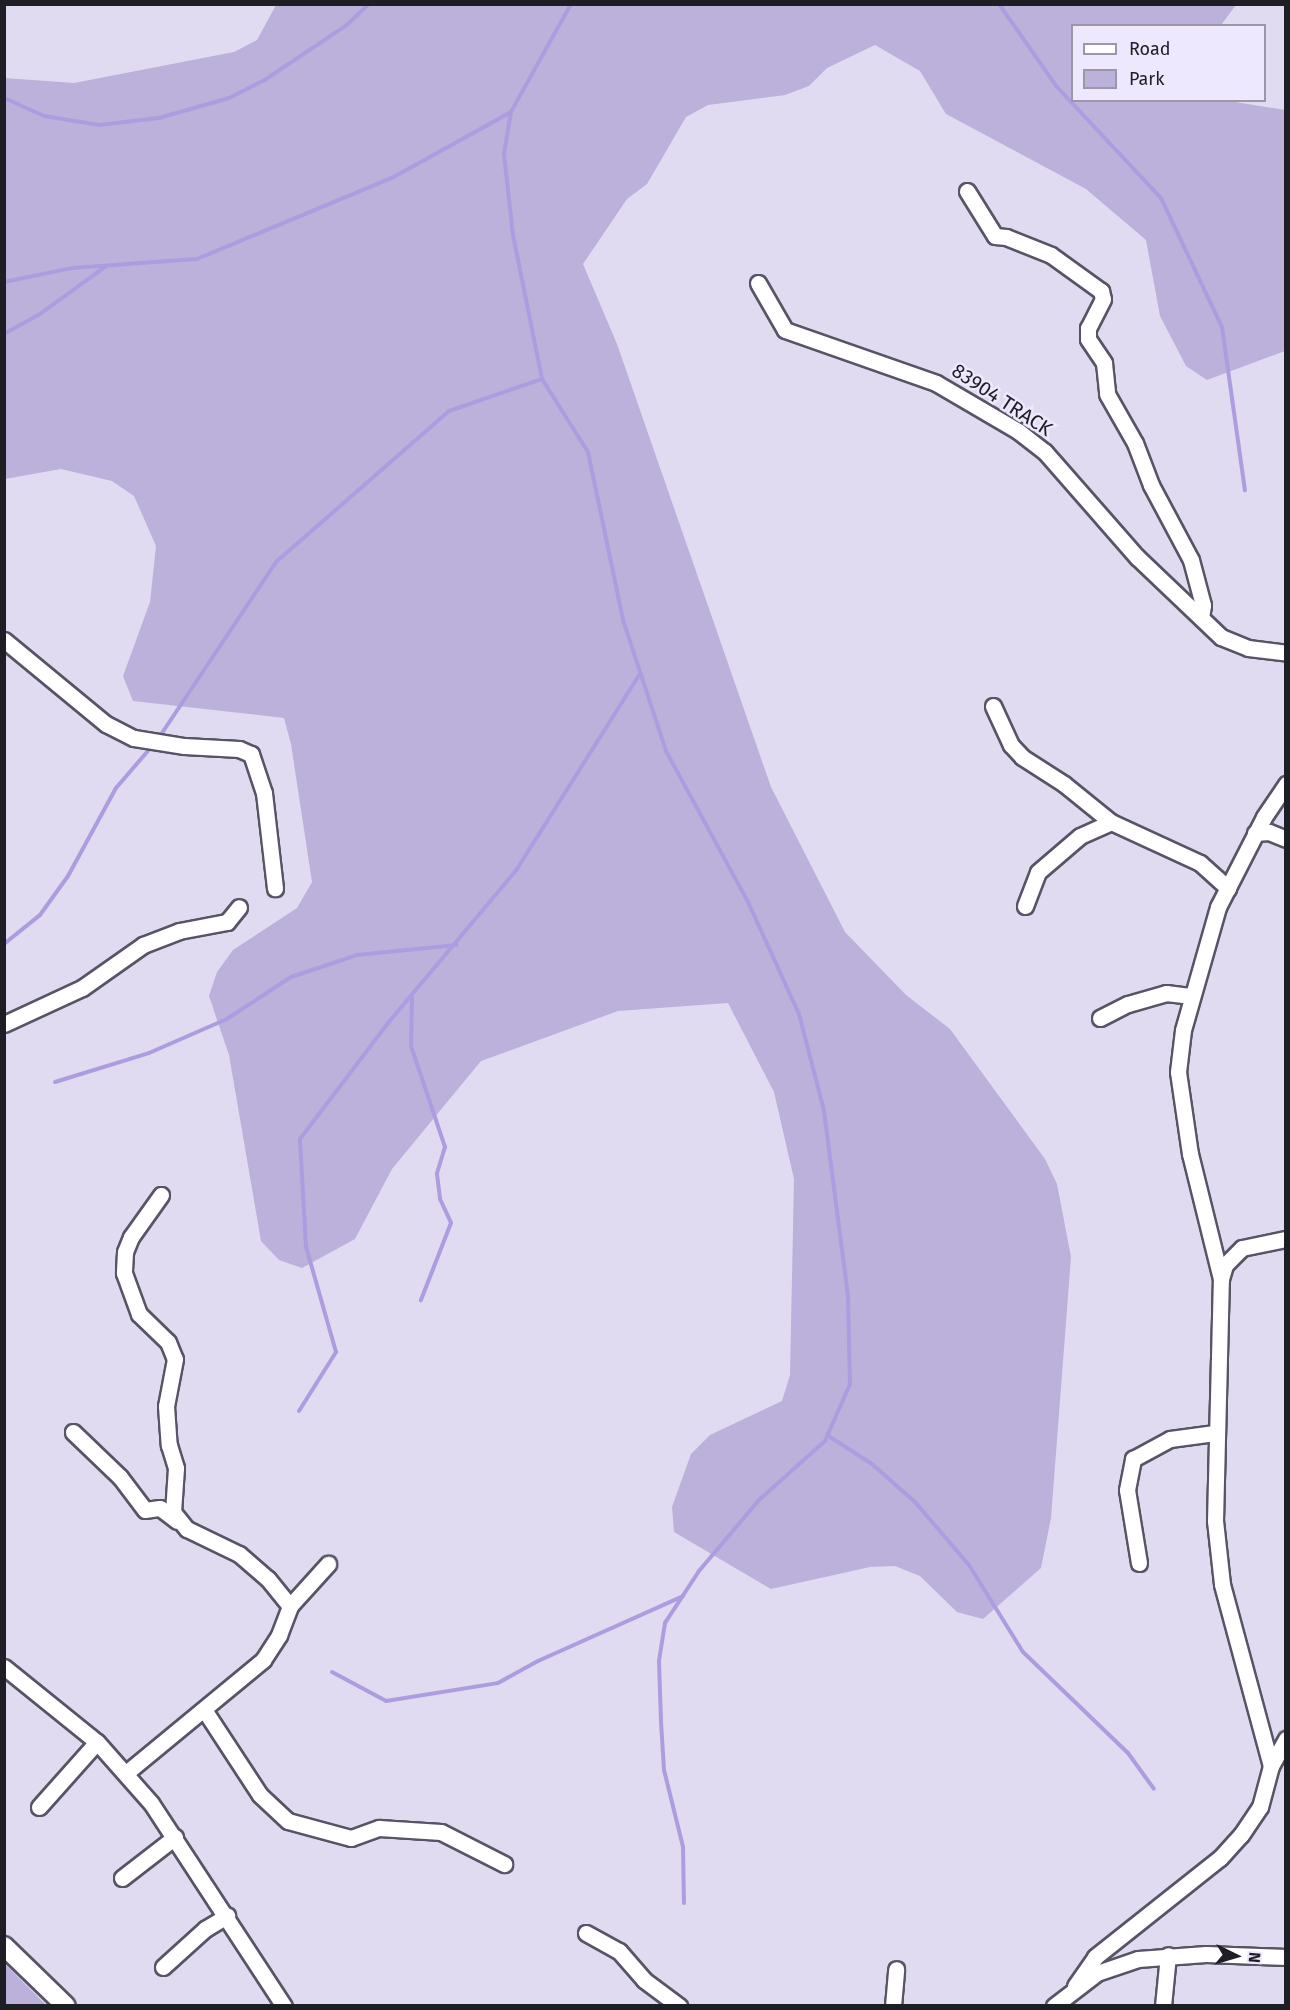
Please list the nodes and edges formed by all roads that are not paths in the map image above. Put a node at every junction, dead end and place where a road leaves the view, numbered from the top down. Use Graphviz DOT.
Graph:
graph roads {
  1 [pos="967,190"];
  2 [pos="758,283"];
  3 [pos="1201,618"];
  4 [pos="4,640"];
  5 [pos="1286,653"];
  6 [pos="993,706"];
  7 [pos="1286,784"];
  8 [pos="1111,822"];
  9 [pos="1255,833"];
  10 [pos="1286,839"];
  11 [pos="275,888"];
  12 [pos="1228,888"];
  13 [pos="1024,906"];
  14 [pos="239,907"];
  15 [pos="1192,996"];
  16 [pos="1100,1018"];
  17 [pos="4,1024"];
  18 [pos="161,1195"];
  19 [pos="1286,1239"];
  20 [pos="1221,1279"];
  21 [pos="73,1432"];
  22 [pos="1215,1434"];
  23 [pos="180,1523"];
  24 [pos="1139,1563"];
  25 [pos="328,1564"];
  26 [pos="290,1606"];
  27 [pos="7,1675"];
  28 [pos="205,1711"];
  29 [pos="1286,1739"];
  30 [pos="97,1742"];
  31 [pos="1271,1766"];
  32 [pos="126,1773"];
  33 [pos="39,1807"];
  34 [pos="174,1837"];
  35 [pos="504,1864"];
  36 [pos="122,1878"];
  37 [pos="228,1916"];
  38 [pos="586,1933"];
  39 [pos="4,1946"];
  40 [pos="1168,1955"];
  41 [pos="1286,1957"];
  42 [pos="163,1967"];
  43 [pos="896,1969"];
  44 [pos="1075,1986"];
  45 [pos="66,2006"];
  46 [pos="284,2006"];
  47 [pos="679,2006"];
  48 [pos="893,2006"];
  49 [pos="1054,2006"];
  50 [pos="1163,2006"];
  1 -- 3 [label="street"];
  2 -- 3 [label="street, 83904 TRACK"];
  3 -- 5 [label="street, 83904 TRACK"];
  4 -- 11 [label="street"];
  6 -- 8 [label="street"];
  7 -- 9 [label="street"];
  8 -- 12 [label="street"];
  8 -- 13 [label="street"];
  9 -- 10 [label="street"];
  9 -- 12 [label="street"];
  12 -- 15 [label="street"];
  14 -- 17 [label="street"];
  15 -- 16 [label="street"];
  15 -- 20 [label="street"];
  18 -- 23 [label="street"];
  19 -- 20 [label="street"];
  20 -- 22 [label="street"];
  21 -- 23 [label="street"];
  22 -- 24 [label="street"];
  22 -- 31 [label="street"];
  23 -- 26 [label="street"];
  25 -- 26 [label="street"];
  26 -- 28 [label="street"];
  27 -- 30 [label="street"];
  28 -- 32 [label="street"];
  28 -- 35 [label="street"];
  29 -- 31 [label="street"];
  30 -- 32 [label="street"];
  30 -- 33 [label="street"];
  31 -- 44 [label="street"];
  32 -- 34 [label="street"];
  34 -- 36 [label="street"];
  34 -- 37 [label="street"];
  37 -- 42 [label="street"];
  37 -- 46 [label="street"];
  38 -- 47 [label="street"];
  39 -- 45 [label="main road"];
  40 -- 41 [label="street"];
  40 -- 44 [label="street"];
  40 -- 50 [label="street"];
  43 -- 48 [label="street"];
  44 -- 49 [label="street"];
}
